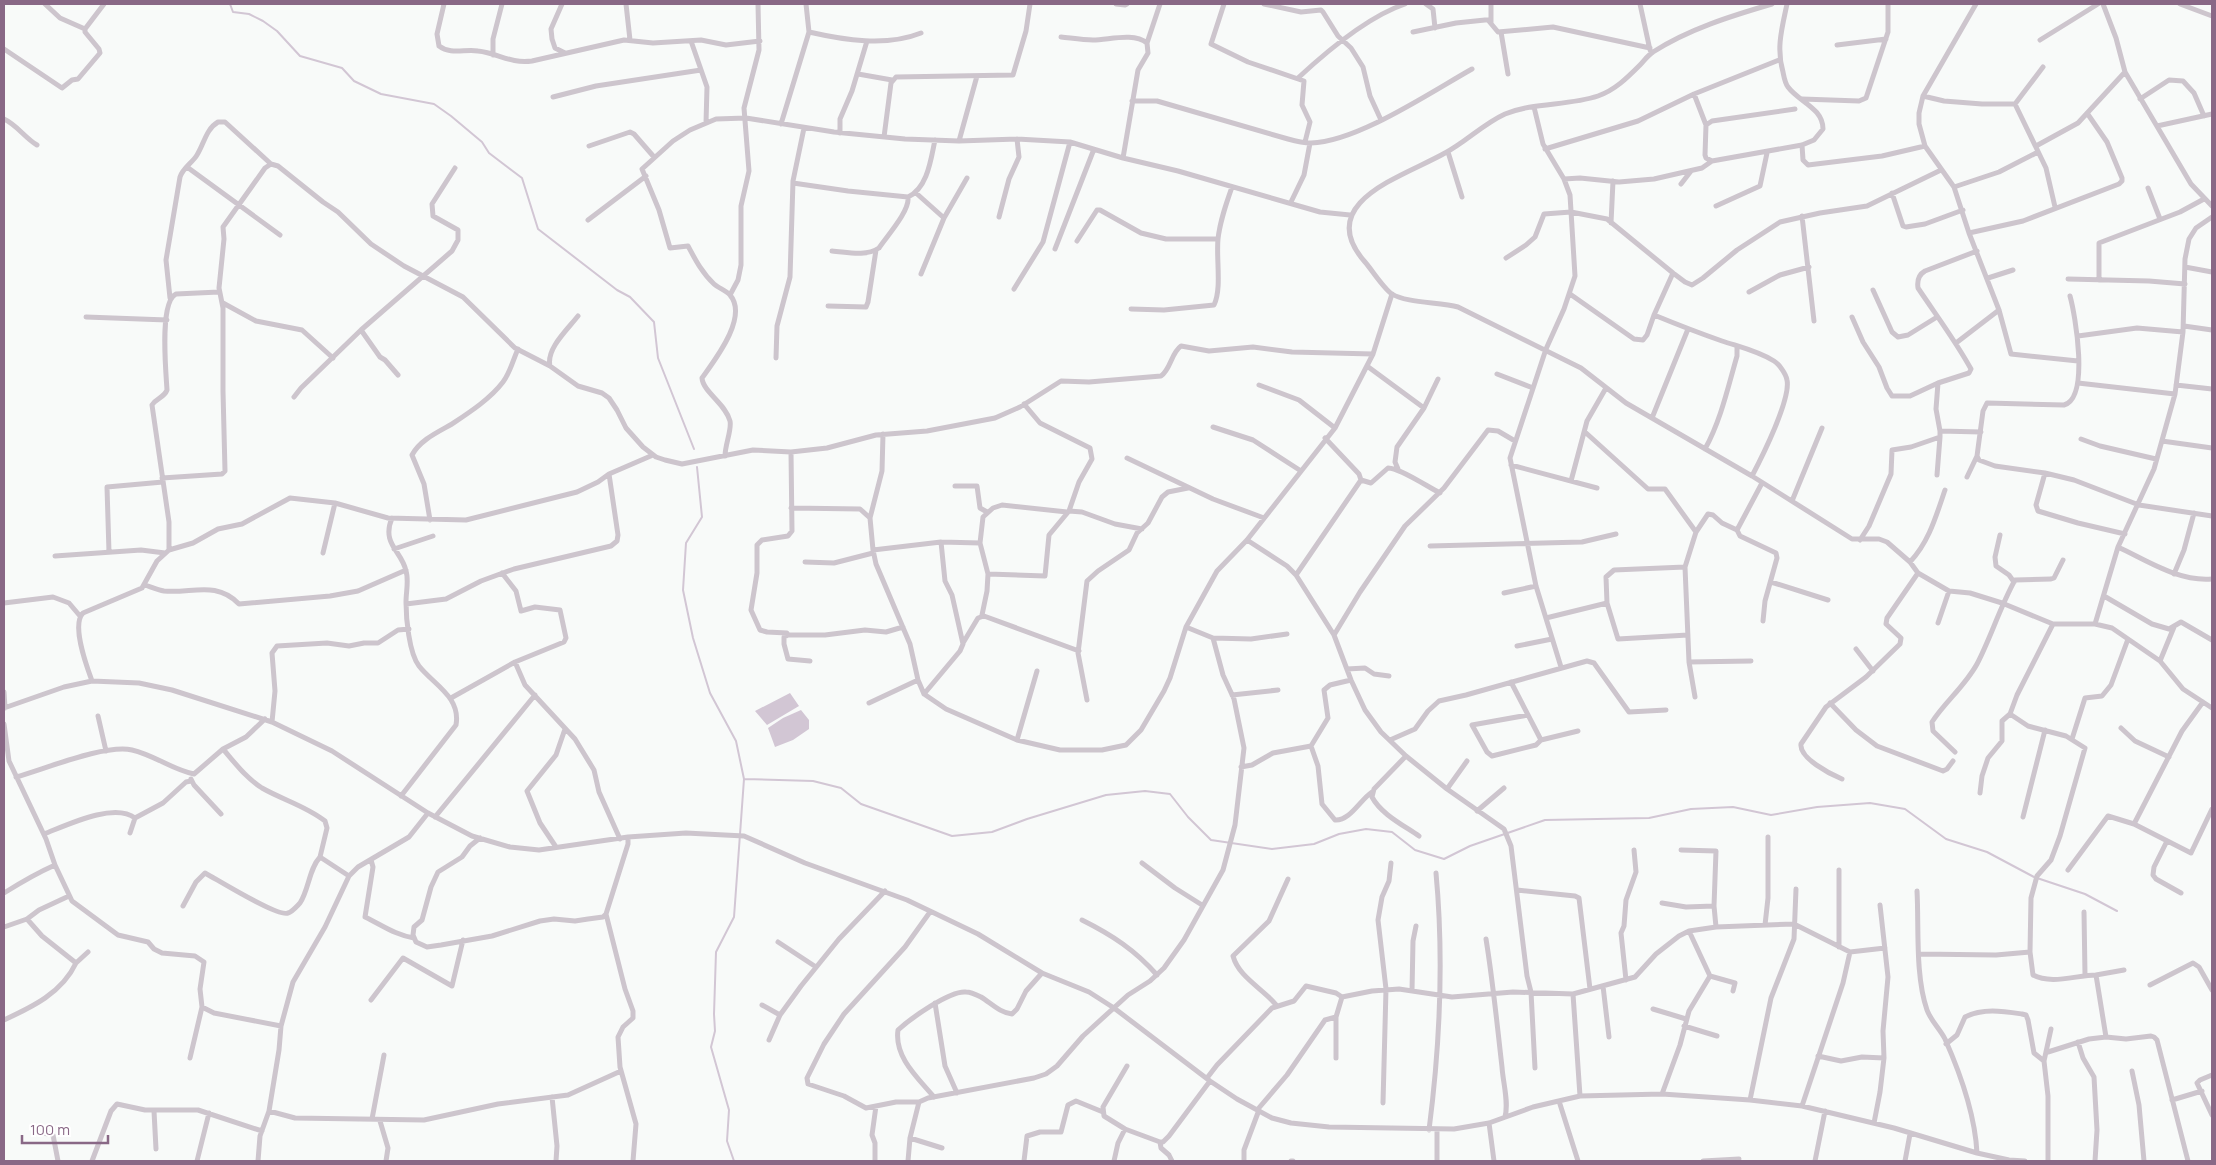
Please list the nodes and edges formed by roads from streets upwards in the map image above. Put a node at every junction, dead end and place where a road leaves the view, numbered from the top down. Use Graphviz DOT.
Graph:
graph roads {
  1 [pos="45,4"];
  2 [pos="104,4"];
  3 [pos="444,4"];
  4 [pos="502,4"];
  5 [pos="562,4"];
  6 [pos="626,4"];
  7 [pos="758,4"];
  8 [pos="806,4"];
  9 [pos="1030,4"];
  10 [pos="1116,4"];
  11 [pos="1128,4"];
  12 [pos="1160,4"];
  13 [pos="1224,4"];
  14 [pos="1264,4"];
  15 [pos="1405,4"];
  16 [pos="1426,4"];
  17 [pos="1491,4"];
  18 [pos="1640,4"];
  19 [pos="1772,4"];
  20 [pos="1787,4"];
  21 [pos="1888,4"];
  22 [pos="1976,4"];
  23 [pos="2098,4"];
  24 [pos="2103,4"];
  25 [pos="2180,4"];
  26 [pos="1272,5"];
  27 [pos="1390,6"];
  28 [pos="2212,16"];
  29 [pos="1491,24"];
  30 [pos="1435,28"];
  31 [pos="85,29"];
  32 [pos="809,32"];
  33 [pos="1413,32"];
  34 [pos="1501,32"];
  35 [pos="921,34"];
  36 [pos="1061,38"];
  37 [pos="1886,39"];
  38 [pos="630,40"];
  39 [pos="1344,40"];
  40 [pos="2040,40"];
  41 [pos="691,41"];
  42 [pos="867,41"];
  43 [pos="760,42"];
  44 [pos="1147,43"];
  45 [pos="1837,45"];
  46 [pos="4,49"];
  47 [pos="1651,50"];
  48 [pos="565,53"];
  49 [pos="493,55"];
  50 [pos="1779,60"];
  51 [pos="2043,67"];
  52 [pos="1472,69"];
  53 [pos="701,70"];
  54 [pos="2124,72"];
  55 [pos="858,74"];
  56 [pos="1508,74"];
  57 [pos="977,76"];
  58 [pos="1298,78"];
  59 [pos="892,80"];
  60 [pos="1694,94"];
  61 [pos="553,96"];
  62 [pos="1923,96"];
  63 [pos="1811,98"];
  64 [pos="1802,99"];
  65 [pos="2140,99"];
  66 [pos="1132,101"];
  67 [pos="1808,104"];
  68 [pos="2015,104"];
  69 [pos="1534,107"];
  70 [pos="1795,110"];
  71 [pos="2087,113"];
  72 [pos="2212,114"];
  73 [pos="2204,116"];
  74 [pos="746,118"];
  75 [pos="4,119"];
  76 [pos="1381,120"];
  77 [pos="706,123"];
  78 [pos="781,124"];
  79 [pos="1706,125"];
  80 [pos="2157,126"];
  81 [pos="804,128"];
  82 [pos="840,133"];
  83 [pos="884,137"];
  84 [pos="1018,139"];
  85 [pos="935,140"];
  86 [pos="959,140"];
  87 [pos="1070,142"];
  88 [pos="1308,143"];
  89 [pos="37,145"];
  90 [pos="589,146"];
  91 [pos="1802,146"];
  92 [pos="1925,146"];
  93 [pos="1094,149"];
  94 [pos="1545,149"];
  95 [pos="2037,149"];
  96 [pos="1448,152"];
  97 [pos="1767,153"];
  98 [pos="654,158"];
  99 [pos="1123,158"];
  100 [pos="1712,161"];
  101 [pos="271,164"];
  102 [pos="187,167"];
  103 [pos="454,168"];
  104 [pos="1941,170"];
  105 [pos="1691,171"];
  106 [pos="646,176"];
  107 [pos="967,178"];
  108 [pos="1564,179"];
  109 [pos="1613,182"];
  110 [pos="792,183"];
  111 [pos="1681,184"];
  112 [pos="1232,187"];
  113 [pos="1954,187"];
  114 [pos="2148,188"];
  115 [pos="916,193"];
  116 [pos="1892,194"];
  117 [pos="908,197"];
  118 [pos="1462,197"];
  119 [pos="2204,199"];
  120 [pos="1291,202"];
  121 [pos="237,206"];
  122 [pos="1716,206"];
  123 [pos="2212,206"];
  124 [pos="2055,208"];
  125 [pos="1963,210"];
  126 [pos="1570,212"];
  127 [pos="1350,215"];
  128 [pos="1802,216"];
  129 [pos="999,217"];
  130 [pos="2212,217"];
  131 [pos="944,218"];
  132 [pos="2160,219"];
  133 [pos="588,220"];
  134 [pos="1611,223"];
  135 [pos="1969,232"];
  136 [pos="280,235"];
  137 [pos="1218,239"];
  138 [pos="1077,240"];
  139 [pos="1055,249"];
  140 [pos="876,250"];
  141 [pos="1977,250"];
  142 [pos="832,251"];
  143 [pos="1506,258"];
  144 [pos="1809,267"];
  145 [pos="2185,267"];
  146 [pos="2013,270"];
  147 [pos="2212,272"];
  148 [pos="921,274"];
  149 [pos="1673,274"];
  150 [pos="425,276"];
  151 [pos="1988,278"];
  152 [pos="2068,279"];
  153 [pos="2099,280"];
  154 [pos="2185,284"];
  155 [pos="1014,289"];
  156 [pos="1873,290"];
  157 [pos="220,292"];
  158 [pos="1749,292"];
  159 [pos="1392,294"];
  160 [pos="1570,294"];
  161 [pos="730,295"];
  162 [pos="2070,296"];
  163 [pos="170,298"];
  164 [pos="223,303"];
  165 [pos="828,306"];
  166 [pos="1131,310"];
  167 [pos="1999,310"];
  168 [pos="1654,315"];
  169 [pos="578,316"];
  170 [pos="86,317"];
  171 [pos="1852,317"];
  172 [pos="1937,317"];
  173 [pos="167,320"];
  174 [pos="1814,321"];
  175 [pos="1688,329"];
  176 [pos="2183,329"];
  177 [pos="361,330"];
  178 [pos="2212,330"];
  179 [pos="2078,336"];
  180 [pos="1956,343"];
  181 [pos="1738,346"];
  182 [pos="1546,349"];
  183 [pos="518,350"];
  184 [pos="1372,354"];
  185 [pos="333,358"];
  186 [pos="776,358"];
  187 [pos="2078,361"];
  188 [pos="550,366"];
  189 [pos="1366,366"];
  190 [pos="1497,374"];
  191 [pos="398,375"];
  192 [pos="1438,380"];
  193 [pos="1938,383"];
  194 [pos="2078,383"];
  195 [pos="1259,385"];
  196 [pos="2176,385"];
  197 [pos="1533,388"];
  198 [pos="1606,388"];
  199 [pos="2212,389"];
  200 [pos="2175,394"];
  201 [pos="294,397"];
  202 [pos="1024,404"];
  203 [pos="1424,408"];
  204 [pos="1652,418"];
  205 [pos="1213,427"];
  206 [pos="1335,428"];
  207 [pos="1822,428"];
  208 [pos="1585,432"];
  209 [pos="1981,432"];
  210 [pos="883,434"];
  211 [pos="1940,434"];
  212 [pos="1325,438"];
  213 [pos="2080,439"];
  214 [pos="1515,440"];
  215 [pos="2162,441"];
  216 [pos="2212,448"];
  217 [pos="1705,449"];
  218 [pos="791,452"];
  219 [pos="653,456"];
  220 [pos="725,456"];
  221 [pos="1977,456"];
  222 [pos="1127,458"];
  223 [pos="2156,459"];
  224 [pos="1395,462"];
  225 [pos="1511,465"];
  226 [pos="1388,468"];
  227 [pos="1398,469"];
  228 [pos="1301,471"];
  229 [pos="2045,472"];
  230 [pos="609,474"];
  231 [pos="1937,475"];
  232 [pos="1752,476"];
  233 [pos="1967,477"];
  234 [pos="162,480"];
  235 [pos="1361,480"];
  236 [pos="1572,481"];
  237 [pos="1762,483"];
  238 [pos="955,486"];
  239 [pos="1188,488"];
  240 [pos="1597,488"];
  241 [pos="1945,490"];
  242 [pos="1440,493"];
  243 [pos="1792,501"];
  244 [pos="335,503"];
  245 [pos="2139,505"];
  246 [pos="791,508"];
  247 [pos="987,512"];
  248 [pos="1068,512"];
  249 [pos="2194,513"];
  250 [pos="2212,516"];
  251 [pos="392,518"];
  252 [pos="870,518"];
  253 [pos="1264,518"];
  254 [pos="430,520"];
  255 [pos="1736,528"];
  256 [pos="1142,529"];
  257 [pos="1696,532"];
  258 [pos="1616,534"];
  259 [pos="2125,534"];
  260 [pos="2000,535"];
  261 [pos="433,536"];
  262 [pos="1247,540"];
  263 [pos="1860,540"];
  264 [pos="941,542"];
  265 [pos="980,543"];
  266 [pos="1526,544"];
  267 [pos="1430,546"];
  268 [pos="2118,547"];
  269 [pos="394,549"];
  270 [pos="167,551"];
  271 [pos="109,552"];
  272 [pos="873,552"];
  273 [pos="323,553"];
  274 [pos="55,556"];
  275 [pos="2063,560"];
  276 [pos="805,562"];
  277 [pos="1910,562"];
  278 [pos="1685,567"];
  279 [pos="406,570"];
  280 [pos="502,573"];
  281 [pos="1918,573"];
  282 [pos="988,574"];
  283 [pos="2174,574"];
  284 [pos="1296,576"];
  285 [pos="2212,579"];
  286 [pos="1771,582"];
  287 [pos="2014,582"];
  288 [pos="145,586"];
  289 [pos="1536,586"];
  290 [pos="1949,591"];
  291 [pos="1504,593"];
  292 [pos="2104,596"];
  293 [pos="1828,600"];
  294 [pos="4,603"];
  295 [pos="1607,603"];
  296 [pos="2002,603"];
  297 [pos="406,604"];
  298 [pos="982,615"];
  299 [pos="80,616"];
  300 [pos="1546,618"];
  301 [pos="1764,621"];
  302 [pos="1938,623"];
  303 [pos="2053,624"];
  304 [pos="2095,624"];
  305 [pos="2174,626"];
  306 [pos="903,627"];
  307 [pos="1186,627"];
  308 [pos="409,629"];
  309 [pos="1287,634"];
  310 [pos="788,635"];
  311 [pos="1334,635"];
  312 [pos="1688,635"];
  313 [pos="1213,638"];
  314 [pos="1552,638"];
  315 [pos="2128,639"];
  316 [pos="2212,640"];
  317 [pos="963,644"];
  318 [pos="1517,646"];
  319 [pos="1856,649"];
  320 [pos="1079,651"];
  321 [pos="810,661"];
  322 [pos="1751,661"];
  323 [pos="2160,661"];
  324 [pos="516,662"];
  325 [pos="1689,662"];
  326 [pos="1561,667"];
  327 [pos="1347,669"];
  328 [pos="1037,671"];
  329 [pos="1873,671"];
  330 [pos="1389,676"];
  331 [pos="918,680"];
  332 [pos="1350,680"];
  333 [pos="92,681"];
  334 [pos="1511,682"];
  335 [pos="1278,690"];
  336 [pos="4,692"];
  337 [pos="924,694"];
  338 [pos="1232,694"];
  339 [pos="535,695"];
  340 [pos="1695,697"];
  341 [pos="451,698"];
  342 [pos="1087,700"];
  343 [pos="2203,702"];
  344 [pos="1830,703"];
  345 [pos="870,704"];
  346 [pos="4,708"];
  347 [pos="2212,708"];
  348 [pos="1666,710"];
  349 [pos="2010,714"];
  350 [pos="1528,715"];
  351 [pos="98,716"];
  352 [pos="265,720"];
  353 [pos="272,722"];
  354 [pos="4,724"];
  355 [pos="2121,728"];
  356 [pos="565,729"];
  357 [pos="2044,730"];
  358 [pos="1578,731"];
  359 [pos="2072,739"];
  360 [pos="1017,740"];
  361 [pos="1390,740"];
  362 [pos="1541,740"];
  363 [pos="1311,746"];
  364 [pos="5,749"];
  365 [pos="222,749"];
  366 [pos="106,751"];
  367 [pos="1955,752"];
  368 [pos="1406,756"];
  369 [pos="2169,757"];
  370 [pos="1467,760"];
  371 [pos="1953,761"];
  372 [pos="1241,767"];
  373 [pos="190,773"];
  374 [pos="16,777"];
  375 [pos="1842,779"];
  376 [pos="191,781"];
  377 [pos="1504,788"];
  378 [pos="1447,789"];
  379 [pos="1372,792"];
  380 [pos="1980,793"];
  381 [pos="401,796"];
  382 [pos="2212,809"];
  383 [pos="1477,811"];
  384 [pos="428,813"];
  385 [pos="221,814"];
  386 [pos="435,816"];
  387 [pos="2023,817"];
  388 [pos="136,818"];
  389 [pos="2134,824"];
  390 [pos="130,833"];
  391 [pos="44,834"];
  392 [pos="1419,836"];
  393 [pos="628,837"];
  394 [pos="480,838"];
  395 [pos="1768,838"];
  396 [pos="620,839"];
  397 [pos="2167,841"];
  398 [pos="556,847"];
  399 [pos="1634,850"];
  400 [pos="1681,850"];
  401 [pos="320,857"];
  402 [pos="371,860"];
  403 [pos="1142,863"];
  404 [pos="1391,863"];
  405 [pos="55,865"];
  406 [pos="1839,870"];
  407 [pos="2068,870"];
  408 [pos="1436,873"];
  409 [pos="349,876"];
  410 [pos="1288,879"];
  411 [pos="1796,889"];
  412 [pos="1517,890"];
  413 [pos="1917,891"];
  414 [pos="885,892"];
  415 [pos="4,893"];
  416 [pos="2181,893"];
  417 [pos="69,896"];
  418 [pos="1662,903"];
  419 [pos="1202,905"];
  420 [pos="1880,905"];
  421 [pos="182,906"];
  422 [pos="1714,906"];
  423 [pos="930,912"];
  424 [pos="2084,912"];
  425 [pos="606,914"];
  426 [pos="27,919"];
  427 [pos="1082,920"];
  428 [pos="1794,924"];
  429 [pos="1765,925"];
  430 [pos="1416,926"];
  431 [pos="4,927"];
  432 [pos="1716,928"];
  433 [pos="1689,931"];
  434 [pos="414,938"];
  435 [pos="1486,939"];
  436 [pos="463,940"];
  437 [pos="778,942"];
  438 [pos="1838,947"];
  439 [pos="1885,948"];
  440 [pos="88,952"];
  441 [pos="1850,952"];
  442 [pos="2030,952"];
  443 [pos="1920,954"];
  444 [pos="76,963"];
  445 [pos="816,967"];
  446 [pos="2124,970"];
  447 [pos="1042,973"];
  448 [pos="1157,975"];
  449 [pos="2085,975"];
  450 [pos="2096,975"];
  451 [pos="1710,976"];
  452 [pos="1626,980"];
  453 [pos="2150,985"];
  454 [pos="1603,986"];
  455 [pos="1386,989"];
  456 [pos="1590,989"];
  457 [pos="2212,990"];
  458 [pos="1412,991"];
  459 [pos="1733,991"];
  460 [pos="1531,992"];
  461 [pos="1495,994"];
  462 [pos="1574,994"];
  463 [pos="1440,995"];
  464 [pos="1342,997"];
  465 [pos="371,1000"];
  466 [pos="935,1003"];
  467 [pos="762,1005"];
  468 [pos="1277,1006"];
  469 [pos="202,1007"];
  470 [pos="1114,1008"];
  471 [pos="1653,1010"];
  472 [pos="780,1015"];
  473 [pos="1336,1018"];
  474 [pos="1686,1019"];
  475 [pos="4,1020"];
  476 [pos="281,1026"];
  477 [pos="1684,1026"];
  478 [pos="2051,1029"];
  479 [pos="1717,1036"];
  480 [pos="1609,1037"];
  481 [pos="2106,1037"];
  482 [pos="769,1040"];
  483 [pos="2078,1042"];
  484 [pos="1946,1044"];
  485 [pos="2048,1052"];
  486 [pos="384,1056"];
  487 [pos="1818,1056"];
  488 [pos="190,1058"];
  489 [pos="1336,1058"];
  490 [pos="1884,1058"];
  491 [pos="2044,1061"];
  492 [pos="1127,1066"];
  493 [pos="1534,1068"];
  494 [pos="621,1071"];
  495 [pos="2132,1071"];
  496 [pos="2212,1075"];
  497 [pos="1209,1080"];
  498 [pos="2202,1091"];
  499 [pos="957,1093"];
  500 [pos="1662,1094"];
  501 [pos="934,1096"];
  502 [pos="1580,1096"];
  503 [pos="552,1097"];
  504 [pos="1750,1100"];
  505 [pos="2172,1100"];
  506 [pos="1559,1101"];
  507 [pos="919,1102"];
  508 [pos="1383,1103"];
  509 [pos="876,1106"];
  510 [pos="1802,1106"];
  511 [pos="1259,1110"];
  512 [pos="154,1111"];
  513 [pos="269,1111"];
  514 [pos="1825,1111"];
  515 [pos="1103,1112"];
  516 [pos="209,1113"];
  517 [pos="2212,1115"];
  518 [pos="1505,1117"];
  519 [pos="372,1119"];
  520 [pos="380,1121"];
  521 [pos="1489,1123"];
  522 [pos="1874,1123"];
  523 [pos="1125,1129"];
  524 [pos="1429,1130"];
  525 [pos="1437,1130"];
  526 [pos="262,1131"];
  527 [pos="43,1133"];
  528 [pos="1910,1134"];
  529 [pos="910,1138"];
  530 [pos="1160,1142"];
  531 [pos="942,1148"];
  532 [pos="156,1149"];
  533 [pos="1976,1153"];
  534 [pos="1739,1159"];
  535 [pos="58,1161"];
  536 [pos="92,1161"];
  537 [pos="197,1161"];
  538 [pos="258,1161"];
  539 [pos="386,1161"];
  540 [pos="556,1161"];
  541 [pos="632,1161"];
  542 [pos="875,1161"];
  543 [pos="908,1161"];
  544 [pos="1024,1161"];
  545 [pos="1114,1161"];
  546 [pos="1172,1161"];
  547 [pos="1244,1161"];
  548 [pos="1437,1161"];
  549 [pos="1494,1161"];
  550 [pos="1578,1161"];
  551 [pos="1703,1161"];
  552 [pos="1815,1161"];
  553 [pos="1905,1161"];
  554 [pos="2008,1161"];
  555 [pos="2025,1161"];
  556 [pos="2048,1161"];
  557 [pos="2095,1161"];
  558 [pos="2144,1161"];
  559 [pos="2188,1161"];
  1 -- 31 [label="street"];
  2 -- 31 [label="street"];
  3 -- 49 [label="street"];
  4 -- 49 [label="street"];
  5 -- 48 [label="street"];
  6 -- 38 [label="street"];
  7 -- 43 [label="street"];
  8 -- 32 [label="street"];
  9 -- 57 [label="street"];
  10 -- 11 [label="street"];
  12 -- 44 [label="street"];
  13 -- 58 [label="street"];
  14 -- 26 [label="street"];
  15 -- 27 [label="street"];
  16 -- 30 [label="street"];
  17 -- 29 [label="street"];
  18 -- 47 [label="street"];
  19 -- 47 [label="street"];
  20 -- 50 [label="street"];
  21 -- 37 [label="street"];
  22 -- 62 [label="street"];
  23 -- 40 [label="street"];
  24 -- 54 [label="street"];
  25 -- 28 [label="street"];
  26 -- 39 [label="street"];
  27 -- 39 [label="street"];
  29 -- 30 [label="street"];
  29 -- 34 [label="street"];
  30 -- 33 [label="street"];
  31 -- 46 [label="street"];
  32 -- 42 [label="street"];
  32 -- 78 [label="street"];
  34 -- 47 [label="street"];
  34 -- 56 [label="street"];
  35 -- 42 [label="street"];
  36 -- 44 [label="street"];
  37 -- 45 [label="street"];
  37 -- 63 [label="street"];
  38 -- 41 [label="street"];
  38 -- 48 [label="street"];
  39 -- 58 [label="street"];
  39 -- 76 [label="street"];
  41 -- 43 [label="street"];
  41 -- 53 [label="street"];
  42 -- 55 [label="street"];
  43 -- 74 [label="street"];
  44 -- 66 [label="street"];
  47 -- 69 [label="street"];
  48 -- 49 [label="street"];
  50 -- 60 [label="street"];
  50 -- 64 [label="street"];
  51 -- 68 [label="street"];
  52 -- 76 [label="street"];
  53 -- 61 [label="street"];
  53 -- 77 [label="street"];
  54 -- 65 [label="street"];
  54 -- 71 [label="street"];
  55 -- 59 [label="street"];
  55 -- 82 [label="street"];
  57 -- 59 [label="street"];
  57 -- 86 [label="street"];
  58 -- 88 [label="street"];
  59 -- 83 [label="street"];
  60 -- 79 [label="street"];
  60 -- 94 [label="street"];
  62 -- 68 [label="street"];
  62 -- 92 [label="street"];
  63 -- 64 [label="street"];
  63 -- 67 [label="street"];
  64 -- 67 [label="street"];
  65 -- 73 [label="street"];
  65 -- 80 [label="street"];
  66 -- 88 [label="street"];
  66 -- 99 [label="street"];
  67 -- 91 [label="street"];
  68 -- 95 [label="street"];
  69 -- 94 [label="street"];
  69 -- 96 [label="street"];
  70 -- 79 [label="street"];
  71 -- 95 [label="street"];
  71 -- 124 [label="street"];
  72 -- 73 [label="street"];
  73 -- 80 [label="street"];
  74 -- 77 [label="street"];
  74 -- 78 [label="street"];
  74 -- 161 [label="street"];
  75 -- 89 [label="street"];
  76 -- 88 [label="street"];
  77 -- 98 [label="street"];
  78 -- 81 [label="street"];
  79 -- 100 [label="street"];
  80 -- 119 [label="street"];
  81 -- 82 [label="street"];
  81 -- 110 [label="street"];
  82 -- 83 [label="street"];
  83 -- 85 [label="street"];
  84 -- 86 [label="street"];
  84 -- 87 [label="street"];
  84 -- 129 [label="street"];
  85 -- 86 [label="street"];
  85 -- 115 [label="street"];
  87 -- 93 [label="street"];
  87 -- 155 [label="street"];
  88 -- 120 [label="street"];
  90 -- 98 [label="street"];
  91 -- 92 [label="street"];
  91 -- 97 [label="street"];
  92 -- 104 [label="street"];
  93 -- 99 [label="street"];
  93 -- 139 [label="street"];
  94 -- 108 [label="street"];
  95 -- 113 [label="street"];
  95 -- 124 [label="street"];
  96 -- 118 [label="street"];
  96 -- 127 [label="street"];
  97 -- 100 [label="street"];
  97 -- 122 [label="street"];
  98 -- 106 [label="street"];
  99 -- 112 [label="street"];
  100 -- 105 [label="street"];
  101 -- 102 [label="street"];
  101 -- 121 [label="street"];
  101 -- 150 [label="street"];
  102 -- 121 [label="street"];
  102 -- 163 [label="street"];
  103 -- 150 [label="street"];
  104 -- 113 [label="street"];
  104 -- 116 [label="street"];
  105 -- 109 [label="street"];
  105 -- 111 [label="street"];
  106 -- 133 [label="street"];
  106 -- 161 [label="street"];
  107 -- 131 [label="street"];
  108 -- 109 [label="street"];
  108 -- 126 [label="street"];
  109 -- 134 [label="street"];
  110 -- 117 [label="street"];
  110 -- 186 [label="street"];
  112 -- 120 [label="street"];
  112 -- 137 [label="street"];
  113 -- 125 [label="street"];
  114 -- 132 [label="street"];
  115 -- 117 [label="street"];
  115 -- 131 [label="street"];
  116 -- 125 [label="street"];
  116 -- 128 [label="street"];
  117 -- 140 [label="street"];
  119 -- 123 [label="street"];
  119 -- 132 [label="street"];
  120 -- 127 [label="street"];
  121 -- 136 [label="street"];
  121 -- 157 [label="street"];
  124 -- 135 [label="street"];
  125 -- 135 [label="street"];
  126 -- 134 [label="street"];
  126 -- 143 [label="street"];
  126 -- 160 [label="street"];
  127 -- 159 [label="street"];
  128 -- 144 [label="street"];
  128 -- 149 [label="street"];
  130 -- 145 [label="street"];
  131 -- 148 [label="street"];
  132 -- 153 [label="street"];
  134 -- 149 [label="street"];
  135 -- 141 [label="street"];
  137 -- 138 [label="street"];
  137 -- 166 [label="street"];
  140 -- 142 [label="street"];
  140 -- 165 [label="street"];
  141 -- 151 [label="street"];
  141 -- 172 [label="street"];
  144 -- 158 [label="street"];
  144 -- 174 [label="street"];
  145 -- 147 [label="street"];
  145 -- 154 [label="street"];
  146 -- 151 [label="street"];
  149 -- 168 [label="street"];
  150 -- 177 [label="street"];
  150 -- 183 [label="street"];
  151 -- 167 [label="street"];
  152 -- 153 [label="street"];
  153 -- 154 [label="street"];
  154 -- 176 [label="street"];
  156 -- 172 [label="street"];
  157 -- 163 [label="street"];
  157 -- 164 [label="street"];
  159 -- 182 [label="street"];
  159 -- 184 [label="street"];
  160 -- 168 [label="street"];
  160 -- 182 [label="street"];
  161 -- 220 [label="street"];
  162 -- 179 [label="street"];
  163 -- 173 [label="street"];
  164 -- 185 [label="street"];
  164 -- 234 [label="street"];
  167 -- 180 [label="street"];
  167 -- 187 [label="street"];
  168 -- 175 [label="street"];
  169 -- 188 [label="street"];
  170 -- 173 [label="street"];
  171 -- 193 [label="street"];
  172 -- 180 [label="street"];
  173 -- 234 [label="street"];
  175 -- 181 [label="street"];
  175 -- 204 [label="street"];
  176 -- 178 [label="street"];
  176 -- 179 [label="street"];
  176 -- 196 [label="street"];
  177 -- 185 [label="street"];
  177 -- 191 [label="street"];
  179 -- 187 [label="street"];
  180 -- 193 [label="street"];
  181 -- 217 [label="street"];
  181 -- 232 [label="street"];
  182 -- 197 [label="street"];
  182 -- 198 [label="street"];
  183 -- 188 [label="street"];
  183 -- 254 [label="street"];
  184 -- 189 [label="street"];
  184 -- 202 [label="street"];
  185 -- 201 [label="street"];
  187 -- 194 [label="street"];
  188 -- 219 [label="street"];
  189 -- 203 [label="street"];
  189 -- 206 [label="street"];
  190 -- 197 [label="street"];
  192 -- 203 [label="street"];
  193 -- 211 [label="street"];
  194 -- 200 [label="street"];
  194 -- 209 [label="street"];
  195 -- 206 [label="street"];
  196 -- 199 [label="street"];
  196 -- 200 [label="street"];
  197 -- 214 [label="street"];
  198 -- 204 [label="street"];
  198 -- 208 [label="street"];
  200 -- 215 [label="street"];
  202 -- 210 [label="street"];
  202 -- 248 [label="street"];
  203 -- 224 [label="street"];
  204 -- 217 [label="street"];
  205 -- 228 [label="street"];
  206 -- 212 [label="street"];
  207 -- 243 [label="street"];
  208 -- 236 [label="street"];
  208 -- 257 [label="street"];
  209 -- 211 [label="street"];
  209 -- 221 [label="street"];
  210 -- 218 [label="street"];
  210 -- 252 [label="street"];
  211 -- 231 [label="street"];
  211 -- 263 [label="street"];
  212 -- 228 [label="street"];
  212 -- 235 [label="street"];
  213 -- 223 [label="street"];
  214 -- 225 [label="street"];
  214 -- 242 [label="street"];
  215 -- 216 [label="street"];
  215 -- 223 [label="street"];
  217 -- 232 [label="street"];
  218 -- 220 [label="street"];
  218 -- 246 [label="street"];
  219 -- 220 [label="street"];
  219 -- 230 [label="street"];
  221 -- 229 [label="street"];
  221 -- 233 [label="street"];
  222 -- 239 [label="street"];
  223 -- 245 [label="street"];
  224 -- 226 [label="street"];
  224 -- 227 [label="street"];
  225 -- 236 [label="street"];
  225 -- 266 [label="street"];
  226 -- 227 [label="street"];
  226 -- 235 [label="street"];
  227 -- 242 [label="street"];
  228 -- 253 [label="street"];
  229 -- 245 [label="street"];
  229 -- 259 [label="street"];
  230 -- 254 [label="street"];
  230 -- 280 [label="street"];
  232 -- 237 [label="street"];
  234 -- 270 [label="street"];
  234 -- 271 [label="street"];
  235 -- 284 [label="street"];
  236 -- 240 [label="street"];
  237 -- 243 [label="street"];
  237 -- 255 [label="street"];
  238 -- 247 [label="street"];
  239 -- 253 [label="street"];
  239 -- 256 [label="street"];
  241 -- 277 [label="street"];
  242 -- 311 [label="street"];
  243 -- 263 [label="street"];
  244 -- 251 [label="street"];
  244 -- 270 [label="street"];
  244 -- 273 [label="street"];
  245 -- 249 [label="street"];
  245 -- 259 [label="street"];
  246 -- 252 [label="street"];
  246 -- 310 [label="street"];
  247 -- 248 [label="street"];
  247 -- 265 [label="street"];
  248 -- 256 [label="street"];
  248 -- 282 [label="street"];
  249 -- 250 [label="street"];
  249 -- 283 [label="street"];
  251 -- 254 [label="street"];
  251 -- 269 [label="street"];
  252 -- 272 [label="street"];
  253 -- 262 [label="street"];
  255 -- 257 [label="street"];
  255 -- 286 [label="street"];
  256 -- 320 [label="street"];
  257 -- 278 [label="street"];
  258 -- 266 [label="street"];
  259 -- 268 [label="street"];
  260 -- 287 [label="street"];
  261 -- 269 [label="street"];
  262 -- 284 [label="street"];
  262 -- 307 [label="street"];
  263 -- 277 [label="street"];
  264 -- 265 [label="street"];
  264 -- 272 [label="street"];
  264 -- 317 [label="street"];
  265 -- 282 [label="street"];
  266 -- 267 [label="street"];
  266 -- 289 [label="street"];
  268 -- 283 [label="street"];
  268 -- 292 [label="street"];
  269 -- 279 [label="street"];
  270 -- 271 [label="street"];
  270 -- 288 [label="street"];
  271 -- 274 [label="street"];
  272 -- 276 [label="street"];
  272 -- 306 [label="street"];
  275 -- 287 [label="street"];
  277 -- 281 [label="street"];
  278 -- 295 [label="street"];
  278 -- 312 [label="street"];
  279 -- 288 [label="street"];
  279 -- 297 [label="street"];
  280 -- 297 [label="street"];
  280 -- 324 [label="street"];
  281 -- 290 [label="street"];
  281 -- 329 [label="street"];
  282 -- 298 [label="street"];
  283 -- 285 [label="street"];
  284 -- 311 [label="street"];
  286 -- 293 [label="street"];
  286 -- 301 [label="street"];
  287 -- 296 [label="street"];
  288 -- 299 [label="street"];
  289 -- 291 [label="street"];
  289 -- 300 [label="street"];
  290 -- 296 [label="street"];
  290 -- 302 [label="street"];
  292 -- 304 [label="street"];
  292 -- 305 [label="street"];
  294 -- 299 [label="street"];
  295 -- 300 [label="street"];
  295 -- 312 [label="street"];
  296 -- 303 [label="street"];
  296 -- 367 [label="street"];
  297 -- 308 [label="street"];
  298 -- 317 [label="street"];
  298 -- 320 [label="street"];
  299 -- 333 [label="street"];
  300 -- 314 [label="street"];
  303 -- 304 [label="street"];
  303 -- 349 [label="street"];
  304 -- 315 [label="street"];
  305 -- 316 [label="street"];
  305 -- 323 [label="street"];
  306 -- 310 [label="street"];
  306 -- 331 [label="street"];
  307 -- 313 [label="street"];
  307 -- 360 [label="street"];
  308 -- 341 [label="street"];
  308 -- 353 [label="street"];
  309 -- 313 [label="street"];
  310 -- 321 [label="street"];
  311 -- 327 [label="street"];
  312 -- 325 [label="street"];
  313 -- 338 [label="street"];
  314 -- 318 [label="street"];
  314 -- 326 [label="street"];
  315 -- 323 [label="street"];
  315 -- 359 [label="street"];
  317 -- 337 [label="street"];
  319 -- 329 [label="street"];
  320 -- 342 [label="street"];
  322 -- 325 [label="street"];
  323 -- 343 [label="street"];
  324 -- 339 [label="street"];
  324 -- 341 [label="street"];
  325 -- 340 [label="street"];
  326 -- 334 [label="street"];
  326 -- 348 [label="street"];
  327 -- 330 [label="street"];
  327 -- 332 [label="street"];
  328 -- 360 [label="street"];
  329 -- 344 [label="street"];
  331 -- 337 [label="street"];
  331 -- 345 [label="street"];
  332 -- 361 [label="street"];
  332 -- 363 [label="street"];
  333 -- 346 [label="street"];
  333 -- 352 [label="street"];
  334 -- 350 [label="street"];
  334 -- 361 [label="street"];
  335 -- 338 [label="street"];
  336 -- 346 [label="street"];
  337 -- 360 [label="street"];
  338 -- 372 [label="street"];
  339 -- 356 [label="street"];
  339 -- 386 [label="street"];
  341 -- 381 [label="street"];
  343 -- 347 [label="street"];
  343 -- 369 [label="street"];
  344 -- 371 [label="street"];
  344 -- 375 [label="street"];
  349 -- 357 [label="street"];
  349 -- 380 [label="street"];
  350 -- 362 [label="street"];
  350 -- 362 [label="street"];
  351 -- 366 [label="street"];
  352 -- 353 [label="street"];
  352 -- 365 [label="street"];
  353 -- 381 [label="street"];
  354 -- 364 [label="street"];
  355 -- 369 [label="street"];
  356 -- 396 [label="street"];
  356 -- 398 [label="street"];
  357 -- 359 [label="street"];
  357 -- 387 [label="street"];
  358 -- 362 [label="street"];
  359 -- 442 [label="street"];
  361 -- 368 [label="street"];
  363 -- 372 [label="street"];
  363 -- 379 [label="street"];
  364 -- 374 [label="street"];
  365 -- 373 [label="street"];
  365 -- 401 [label="street"];
  366 -- 373 [label="street"];
  366 -- 374 [label="street"];
  368 -- 378 [label="street"];
  368 -- 379 [label="street"];
  369 -- 389 [label="street"];
  370 -- 378 [label="street"];
  372 -- 419 [label="street"];
  373 -- 376 [label="street"];
  374 -- 391 [label="street"];
  376 -- 385 [label="street"];
  376 -- 388 [label="street"];
  377 -- 383 [label="street"];
  378 -- 383 [label="street"];
  379 -- 392 [label="street"];
  381 -- 384 [label="street"];
  382 -- 397 [label="street"];
  383 -- 412 [label="street"];
  384 -- 386 [label="street"];
  384 -- 402 [label="street"];
  386 -- 394 [label="street"];
  388 -- 390 [label="street"];
  388 -- 391 [label="street"];
  389 -- 397 [label="street"];
  389 -- 407 [label="street"];
  391 -- 405 [label="street"];
  393 -- 396 [label="street"];
  393 -- 414 [label="street"];
  393 -- 425 [label="street"];
  394 -- 398 [label="street"];
  394 -- 434 [label="street"];
  395 -- 429 [label="street"];
  396 -- 398 [label="street"];
  397 -- 416 [label="street"];
  399 -- 452 [label="street"];
  400 -- 422 [label="street"];
  401 -- 409 [label="street"];
  401 -- 421 [label="street"];
  402 -- 409 [label="street"];
  402 -- 434 [label="street"];
  403 -- 419 [label="street"];
  404 -- 455 [label="street"];
  405 -- 415 [label="street"];
  405 -- 417 [label="street"];
  406 -- 438 [label="street"];
  408 -- 463 [label="street"];
  409 -- 476 [label="street"];
  410 -- 468 [label="street"];
  411 -- 428 [label="street"];
  412 -- 456 [label="street"];
  412 -- 460 [label="street"];
  413 -- 443 [label="street"];
  414 -- 423 [label="street"];
  414 -- 445 [label="street"];
  417 -- 426 [label="street"];
  417 -- 469 [label="street"];
  418 -- 422 [label="street"];
  419 -- 448 [label="street"];
  420 -- 439 [label="street"];
  422 -- 432 [label="street"];
  423 -- 447 [label="street"];
  423 -- 509 [label="street"];
  424 -- 449 [label="street"];
  425 -- 436 [label="street"];
  425 -- 494 [label="street"];
  426 -- 431 [label="street"];
  426 -- 444 [label="street"];
  427 -- 448 [label="street"];
  428 -- 429 [label="street"];
  428 -- 438 [label="street"];
  428 -- 504 [label="street"];
  429 -- 432 [label="street"];
  430 -- 458 [label="street"];
  432 -- 433 [label="street"];
  433 -- 451 [label="street"];
  433 -- 452 [label="street"];
  434 -- 436 [label="street"];
  435 -- 461 [label="street"];
  436 -- 465 [label="street"];
  437 -- 445 [label="street"];
  438 -- 441 [label="street"];
  439 -- 441 [label="street"];
  439 -- 490 [label="street"];
  440 -- 444 [label="street"];
  441 -- 487 [label="street"];
  442 -- 443 [label="street"];
  442 -- 449 [label="street"];
  443 -- 484 [label="street"];
  444 -- 475 [label="street"];
  445 -- 472 [label="street"];
  446 -- 450 [label="street"];
  447 -- 466 [label="street"];
  447 -- 470 [label="street"];
  448 -- 470 [label="street"];
  449 -- 450 [label="street"];
  450 -- 481 [label="street"];
  451 -- 459 [label="street"];
  451 -- 474 [label="street"];
  452 -- 454 [label="street"];
  453 -- 457 [label="street"];
  454 -- 456 [label="street"];
  454 -- 480 [label="street"];
  455 -- 458 [label="street"];
  455 -- 464 [label="street"];
  455 -- 508 [label="street"];
  456 -- 462 [label="street"];
  458 -- 463 [label="street"];
  460 -- 461 [label="street"];
  460 -- 462 [label="street"];
  460 -- 493 [label="street"];
  461 -- 463 [label="street"];
  461 -- 518 [label="street"];
  462 -- 502 [label="street"];
  463 -- 524 [label="street"];
  464 -- 468 [label="street"];
  464 -- 473 [label="street"];
  466 -- 499 [label="street"];
  466 -- 501 [label="street"];
  467 -- 472 [label="street"];
  468 -- 497 [label="street"];
  469 -- 476 [label="street"];
  469 -- 488 [label="street"];
  470 -- 497 [label="street"];
  470 -- 499 [label="street"];
  471 -- 474 [label="street"];
  472 -- 482 [label="street"];
  473 -- 489 [label="street"];
  473 -- 511 [label="street"];
  474 -- 477 [label="street"];
  476 -- 513 [label="street"];
  477 -- 479 [label="street"];
  477 -- 500 [label="street"];
  478 -- 485 [label="street"];
  481 -- 483 [label="street"];
  481 -- 505 [label="street"];
  483 -- 485 [label="street"];
  483 -- 557 [label="street"];
  484 -- 491 [label="street"];
  484 -- 533 [label="street"];
  485 -- 491 [label="street"];
  486 -- 519 [label="street"];
  487 -- 490 [label="street"];
  487 -- 510 [label="street"];
  490 -- 522 [label="street"];
  491 -- 556 [label="street"];
  492 -- 515 [label="street"];
  494 -- 503 [label="street"];
  494 -- 541 [label="street"];
  495 -- 558 [label="street"];
  496 -- 498 [label="street"];
  497 -- 511 [label="street"];
  497 -- 530 [label="street"];
  498 -- 505 [label="street"];
  498 -- 517 [label="street"];
  499 -- 501 [label="street"];
  500 -- 502 [label="street"];
  500 -- 504 [label="street"];
  501 -- 507 [label="street"];
  502 -- 506 [label="street"];
  503 -- 520 [label="street"];
  503 -- 540 [label="street"];
  504 -- 510 [label="street"];
  505 -- 559 [label="street"];
  506 -- 518 [label="street"];
  506 -- 550 [label="street"];
  507 -- 509 [label="street"];
  507 -- 529 [label="street"];
  509 -- 542 [label="street"];
  510 -- 514 [label="street"];
  511 -- 524 [label="street"];
  511 -- 547 [label="street"];
  512 -- 516 [label="street"];
  512 -- 532 [label="street"];
  512 -- 536 [label="street"];
  513 -- 519 [label="street"];
  513 -- 526 [label="street"];
  514 -- 522 [label="street"];
  514 -- 552 [label="street"];
  515 -- 523 [label="street"];
  515 -- 544 [label="street"];
  516 -- 526 [label="street"];
  516 -- 537 [label="street"];
  518 -- 521 [label="street"];
  519 -- 520 [label="street"];
  520 -- 539 [label="street"];
  521 -- 525 [label="street"];
  521 -- 549 [label="street"];
  522 -- 528 [label="street"];
  523 -- 530 [label="street"];
  523 -- 545 [label="street"];
  524 -- 525 [label="street"];
  525 -- 548 [label="street"];
  526 -- 538 [label="street"];
  527 -- 535 [label="street"];
  528 -- 533 [label="street"];
  528 -- 553 [label="street"];
  529 -- 531 [label="street"];
  529 -- 543 [label="street"];
  530 -- 546 [label="street"];
  533 -- 554 [label="street"];
  534 -- 551 [label="street"];
  554 -- 555 [label="street"];
}
